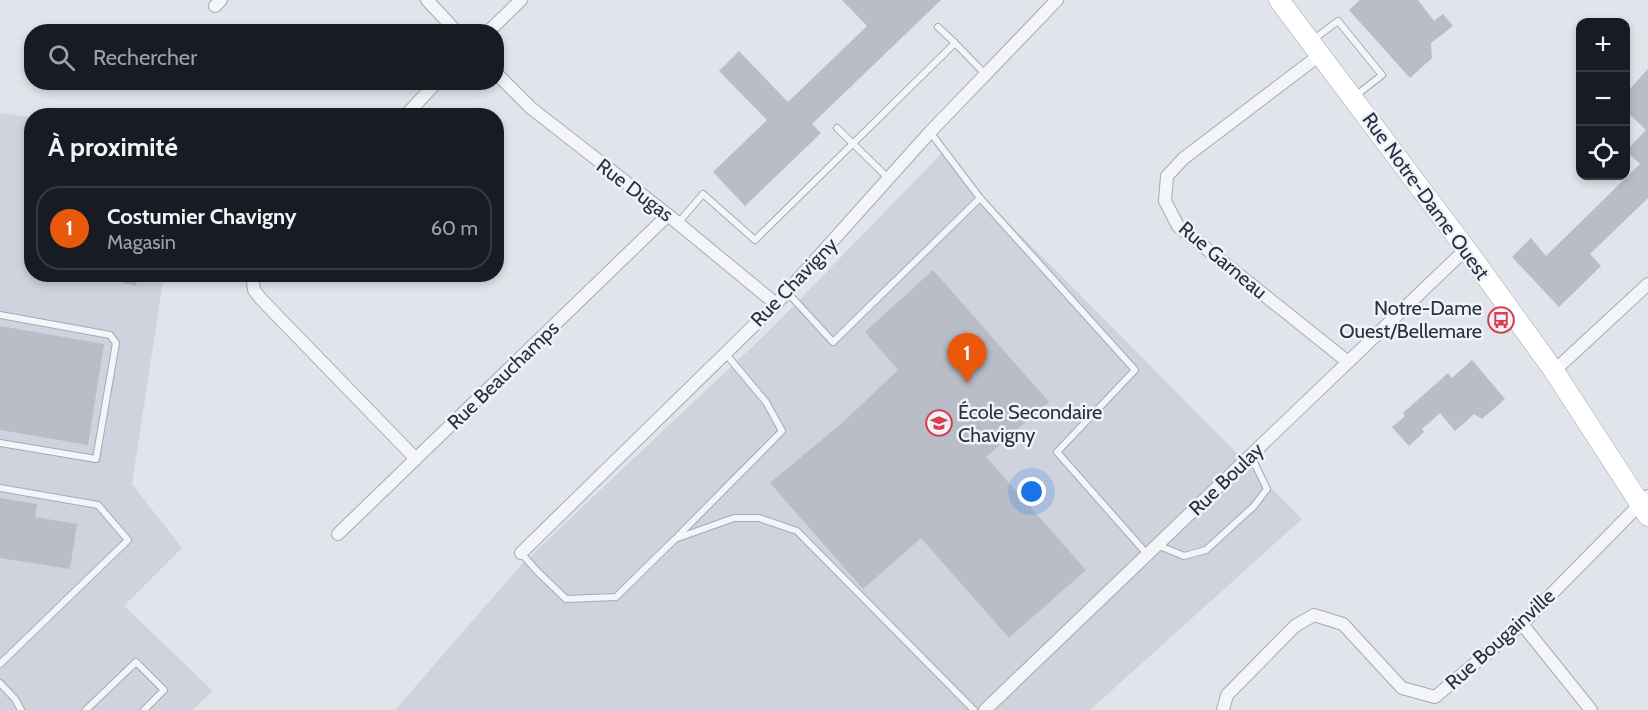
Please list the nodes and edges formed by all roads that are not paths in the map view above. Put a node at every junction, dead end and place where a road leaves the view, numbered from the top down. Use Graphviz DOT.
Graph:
graph roads {
  1 [pos="427,0"];
  2 [pos="521,0"];
  3 [pos="1057,0"];
  4 [pos="1279,0"];
  5 [pos="450,24"];
  6 [pos="496,24"];
  7 [pos="938,27"];
  8 [pos="955,43"];
  9 [pos="1316,47"];
  10 [pos="985,74"];
  11 [pos="504,81"];
  12 [pos="430,90"];
  13 [pos="1353,97"];
  14 [pos="413,108"];
  15 [pos="837,128"];
  16 [pos="930,132"];
  17 [pos="853,143"];
  18 [pos="889,179"];
  19 [pos="980,198"];
  20 [pos="673,219"];
  21 [pos="1466,249"];
  22 [pos="253,282"];
  23 [pos="1648,284"];
  24 [pos="787,292"];
  25 [pos="776,304"];
  26 [pos="0,315"];
  27 [pos="725,353"];
  28 [pos="1348,362"];
  29 [pos="1554,371"];
  30 [pos="0,443"];
  31 [pos="1251,455"];
  32 [pos="416,459"];
  33 [pos="0,488"];
  34 [pos="1645,506"];
  35 [pos="338,534"];
  36 [pos="675,538"];
  37 [pos="1152,550"];
  38 [pos="521,553"];
  39 [pos="1522,624"];
  40 [pos="0,664"];
  41 [pos="0,683"];
  42 [pos="21,710"];
  43 [pos="86,710"];
  44 [pos="144,710"];
  45 [pos="974,710"];
  46 [pos="986,710"];
  47 [pos="1223,710"];
  48 [pos="1591,710"];
  1 -- 5 [label="street"];
  2 -- 6 [label="street"];
  3 -- 10 [label="street, Rue Chavigny"];
  4 -- 9 [label="main road, Rue Notre-Dame Ouest"];
  7 -- 8 [label="lane"];
  8 -- 10 [label="lane"];
  8 -- 17 [label="lane"];
  9 -- 13 [label="main road, Rue Notre-Dame Ouest"];
  9 -- 13 [label="lane"];
  9 -- 28 [label="street, Rue Garneau"];
  10 -- 16 [label="street, Rue Chavigny"];
  11 -- 20 [label="street, Rue Dugas"];
  12 -- 14 [label="street"];
  13 -- 21 [label="main road, Rue Notre-Dame Ouest"];
  15 -- 17 [label="lane"];
  16 -- 18 [label="street, Rue Chavigny"];
  16 -- 19 [label="lane"];
  17 -- 18 [label="lane"];
  17 -- 20 [label="lane"];
  18 -- 24 [label="street, Rue Chavigny"];
  19 -- 24 [label="lane"];
  19 -- 37 [label="lane"];
  20 -- 25 [label="street, Rue Dugas"];
  20 -- 32 [label="street, Rue Beauchamps"];
  21 -- 28 [label="street, Rue Boulay"];
  21 -- 29 [label="main road, Rue Notre-Dame Ouest"];
  22 -- 32 [label="street"];
  23 -- 29 [label="street"];
  24 -- 25 [label="street, Rue Chavigny"];
  25 -- 27 [label="street, Rue Chavigny"];
  26 -- 30 [label="lane"];
  27 -- 36 [label="lane"];
  27 -- 38 [label="street, Rue Chavigny"];
  28 -- 31 [label="street, Rue Boulay"];
  29 -- 34 [label="main road, Rue Notre-Dame Ouest"];
  31 -- 37 [label="street, Rue Boulay"];
  31 -- 37 [label="lane"];
  32 -- 35 [label="street, Rue Beauchamps"];
  33 -- 40 [label="lane"];
  34 -- 39 [label="street, Rue Bougainville"];
  36 -- 38 [label="lane"];
  36 -- 45 [label="lane"];
  37 -- 46 [label="street, Rue Boulay"];
  39 -- 47 [label="street, Rue Bougainville"];
  39 -- 48 [label="street"];
  41 -- 42 [label="lane"];
  43 -- 44 [label="lane"];
}
